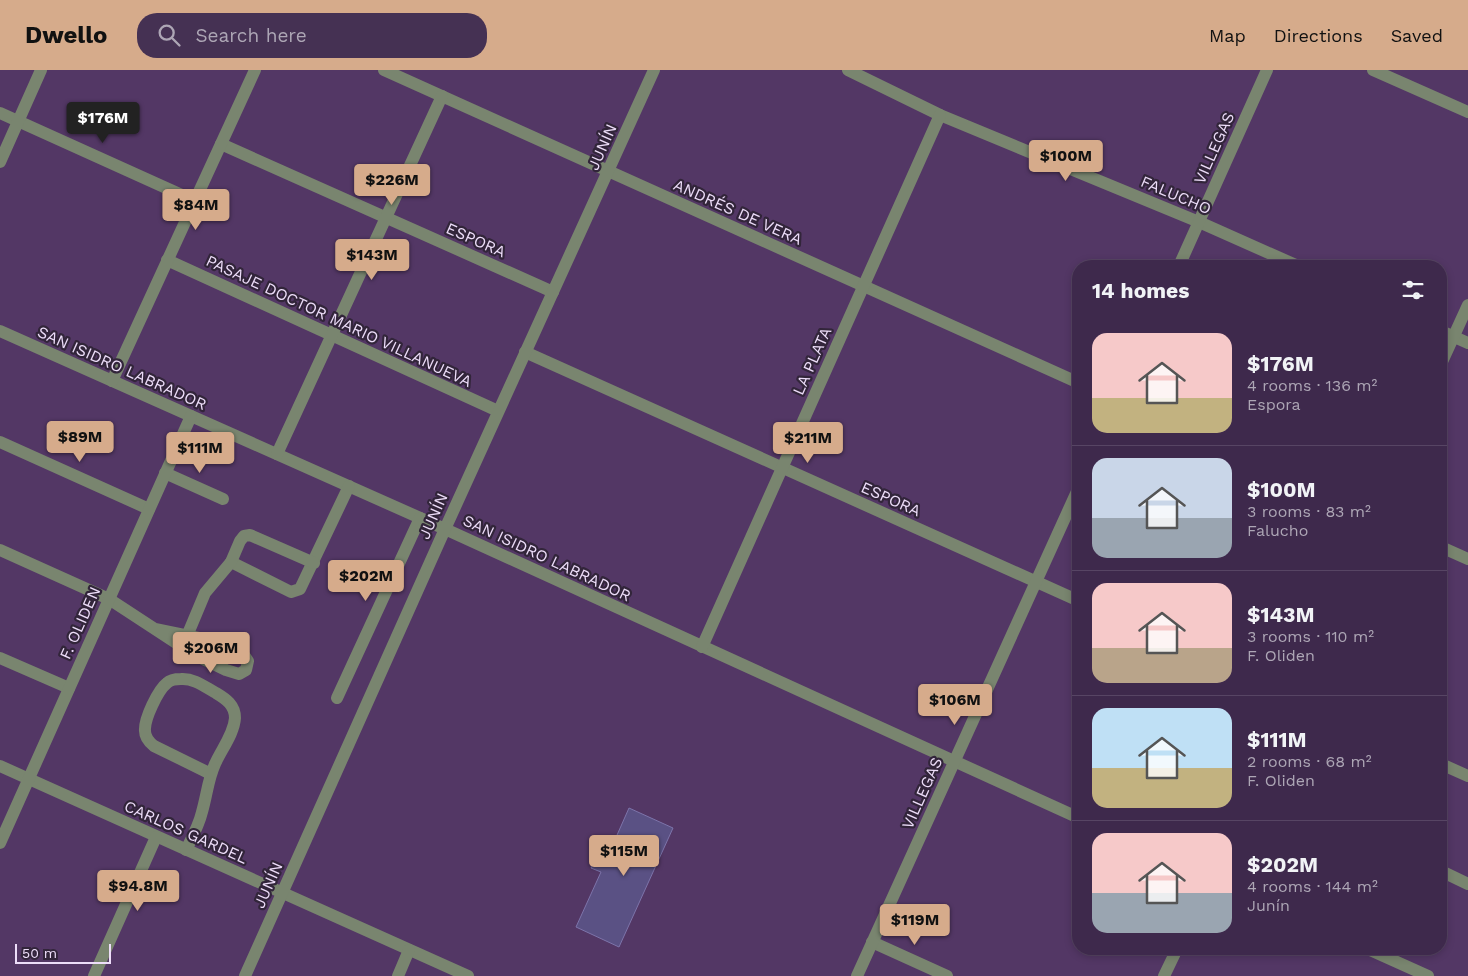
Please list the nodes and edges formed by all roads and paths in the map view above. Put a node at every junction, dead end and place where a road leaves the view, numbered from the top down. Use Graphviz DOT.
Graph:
graph roads {
  1 [pos="42,70"];
  2 [pos="255,70"];
  3 [pos="384,70"];
  4 [pos="654,70"];
  5 [pos="848,70"];
  6 [pos="1267,70"];
  7 [pos="1373,70"];
  8 [pos="442,96"];
  9 [pos="1468,112"];
  10 [pos="0,113"];
  11 [pos="940,115"];
  12 [pos="18,121"];
  13 [pos="221,144"];
  14 [pos="0,162"];
  15 [pos="609,171"];
  16 [pos="195,201"];
  17 [pos="386,218"];
  18 [pos="1199,222"];
  19 [pos="167,260"];
  20 [pos="1182,260"];
  21 [pos="1284,260"];
  22 [pos="864,286"];
  23 [pos="553,292"];
  24 [pos="1468,305"];
  25 [pos="0,331"];
  26 [pos="1447,333"];
  27 [pos="332,336"];
  28 [pos="1454,336"];
  29 [pos="1468,343"];
  30 [pos="1447,351"];
  31 [pos="525,352"];
  32 [pos="1072,380"];
  33 [pos="112,381"];
  34 [pos="498,412"];
  35 [pos="191,416"];
  36 [pos="0,442"];
  37 [pos="277,454"];
  38 [pos="782,468"];
  39 [pos="165,473"];
  40 [pos="349,486"];
  41 [pos="223,500"];
  42 [pos="1072,502"];
  43 [pos="150,509"];
  44 [pos="420,518"];
  45 [pos="445,529"];
  46 [pos="0,550"];
  47 [pos="1447,550"];
  48 [pos="1468,559"];
  49 [pos="231,562"];
  50 [pos="314,562"];
  51 [pos="1036,582"];
  52 [pos="1072,598"];
  53 [pos="109,599"];
  54 [pos="155,629"];
  55 [pos="187,636"];
  56 [pos="702,647"];
  57 [pos="0,658"];
  58 [pos="69,688"];
  59 [pos="337,698"];
  60 [pos="954,761"];
  61 [pos="0,766"];
  62 [pos="1447,767"];
  63 [pos="211,774"];
  64 [pos="1468,776"];
  65 [pos="28,779"];
  66 [pos="1072,815"];
  67 [pos="156,837"];
  68 [pos="0,843"];
  69 [pos="186,850"];
  70 [pos="1447,875"];
  71 [pos="1468,884"];
  72 [pos="282,893"];
  73 [pos="872,942"];
  74 [pos="409,950"];
  75 [pos="1173,955"];
  76 [pos="1381,955"];
  77 [pos="94,976"];
  78 [pos="245,976"];
  79 [pos="398,976"];
  80 [pos="468,976"];
  81 [pos="856,976"];
  82 [pos="947,976"];
  83 [pos="1164,976"];
  84 [pos="1428,976"];
  1 -- 12 [label="street"];
  2 -- 13 [label="street"];
  3 -- 8 [label="street, ANDRÉS DE VERA"];
  4 -- 15 [label="street, JUNÍN"];
  5 -- 11 [label="street, FALUCHO"];
  6 -- 18 [label="street, VILLEGAS"];
  7 -- 9 [label="street"];
  8 -- 15 [label="street, ANDRÉS DE VERA"];
  8 -- 17 [label="street"];
  10 -- 12 [label="street"];
  11 -- 18 [label="street, FALUCHO"];
  11 -- 22 [label="street, LA PLATA"];
  12 -- 14 [label="street"];
  12 -- 16 [label="street"];
  13 -- 16 [label="street"];
  13 -- 17 [label="street, ESPORA"];
  15 -- 22 [label="street, ANDRÉS DE VERA"];
  15 -- 23 [label="street, JUNÍN"];
  16 -- 19 [label="street"];
  17 -- 23 [label="street, ESPORA"];
  17 -- 27 [label="street"];
  18 -- 20 [label="street, VILLEGAS"];
  18 -- 21 [label="street, FALUCHO"];
  19 -- 27 [label="street, PASAJE DOCTOR MARIO VILLANUEVA"];
  19 -- 33 [label="street"];
  22 -- 32 [label="street, ANDRÉS DE VERA"];
  22 -- 38 [label="street, LA PLATA"];
  23 -- 31 [label="street, JUNÍN"];
  24 -- 28 [label="street"];
  25 -- 33 [label="street, SAN ISIDRO LABRADOR"];
  26 -- 28 [label="street"];
  27 -- 34 [label="street, PASAJE DOCTOR MARIO VILLANUEVA"];
  27 -- 37 [label="street"];
  28 -- 29 [label="street"];
  28 -- 30 [label="street"];
  31 -- 34 [label="street, JUNÍN"];
  31 -- 38 [label="street, ESPORA"];
  33 -- 35 [label="street, SAN ISIDRO LABRADOR"];
  34 -- 45 [label="street, JUNÍN"];
  35 -- 37 [label="street, SAN ISIDRO LABRADOR"];
  35 -- 39 [label="street, F. OLIDEN"];
  36 -- 43 [label="street"];
  37 -- 40 [label="street, SAN ISIDRO LABRADOR"];
  38 -- 51 [label="street, ESPORA"];
  38 -- 56 [label="street, LA PLATA"];
  39 -- 41 [label="street"];
  39 -- 43 [label="street, F. OLIDEN"];
  40 -- 44 [label="street, SAN ISIDRO LABRADOR"];
  40 -- 50 [label="street"];
  42 -- 51 [label="street, VILLEGAS"];
  43 -- 53 [label="street, F. OLIDEN"];
  44 -- 45 [label="street, SAN ISIDRO LABRADOR"];
  44 -- 59 [label="street"];
  45 -- 56 [label="street, SAN ISIDRO LABRADOR"];
  45 -- 72 [label="street, JUNÍN"];
  46 -- 53 [label="street"];
  47 -- 48 [label="street"];
  49 -- 50 [label="street"];
  49 -- 50 [label="street"];
  49 -- 55 [label="street"];
  51 -- 52 [label="street, ESPORA"];
  51 -- 60 [label="street, VILLEGAS"];
  53 -- 54 [label="street"];
  53 -- 58 [label="street, F. OLIDEN"];
  54 -- 55 [label="street"];
  54 -- 55 [label="street"];
  56 -- 60 [label="street, SAN ISIDRO LABRADOR"];
  57 -- 58 [label="street"];
  58 -- 65 [label="street, F. OLIDEN"];
  60 -- 66 [label="street, SAN ISIDRO LABRADOR"];
  60 -- 73 [label="street, VILLEGAS"];
  61 -- 65 [label="street, CARLOS GARDEL"];
  62 -- 64 [label="street"];
  63 -- 63 [label="street"];
  63 -- 69 [label="street"];
  65 -- 67 [label="street, CARLOS GARDEL"];
  65 -- 68 [label="street, F. OLIDEN"];
  67 -- 69 [label="street, CARLOS GARDEL"];
  67 -- 77 [label="street"];
  69 -- 72 [label="street, CARLOS GARDEL"];
  70 -- 71 [label="street"];
  72 -- 74 [label="street, CARLOS GARDEL"];
  72 -- 78 [label="street, JUNÍN"];
  73 -- 81 [label="street, VILLEGAS"];
  73 -- 82 [label="street"];
  74 -- 79 [label="street"];
  74 -- 80 [label="street, CARLOS GARDEL"];
  75 -- 83 [label="street"];
  76 -- 84 [label="street"];
}
